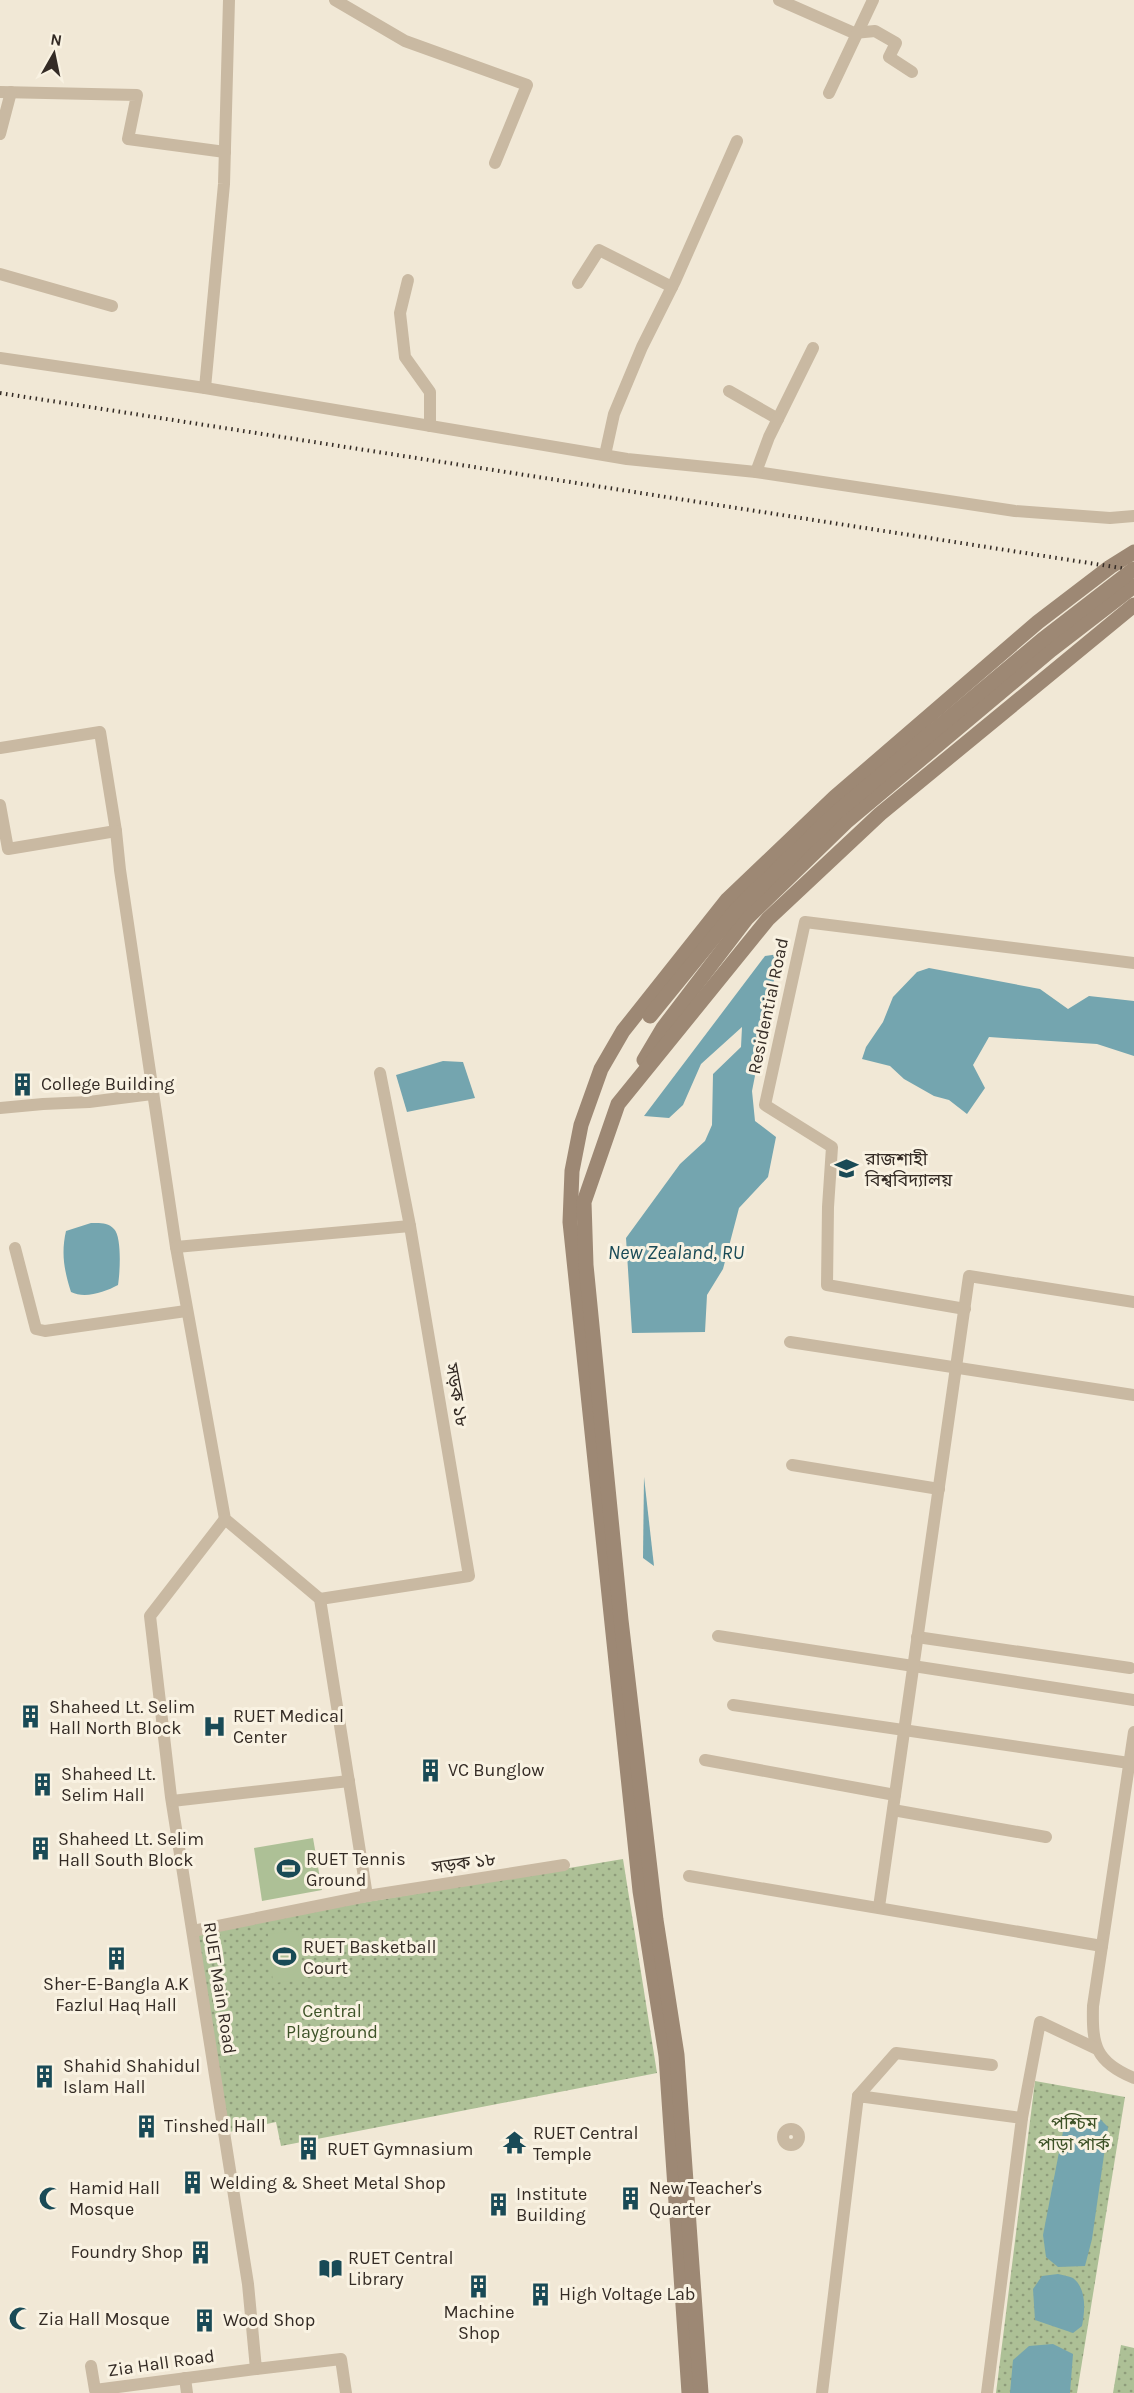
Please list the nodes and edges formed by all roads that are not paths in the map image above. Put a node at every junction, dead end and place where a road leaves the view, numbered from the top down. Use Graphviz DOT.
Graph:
graph roads {
  1 [pos="229,0"];
  2 [pos="335,0"];
  3 [pos="779,0"];
  4 [pos="873,0"];
  5 [pos="859,32"];
  6 [pos="912,72"];
  7 [pos="5,92"];
  8 [pos="829,93"];
  9 [pos="0,134"];
  10 [pos="737,141"];
  11 [pos="225,152"];
  12 [pos="495,163"];
  13 [pos="0,274"];
  14 [pos="408,280"];
  15 [pos="578,283"];
  16 [pos="672,287"];
  17 [pos="112,306"];
  18 [pos="813,348"];
  19 [pos="0,358"];
  20 [pos="205,388"];
  21 [pos="729,391"];
  22 [pos="778,419"];
  23 [pos="430,426"];
  24 [pos="605,455"];
  25 [pos="756,472"];
  26 [pos="1134,516"];
  27 [pos="1134,552"];
  28 [pos="1134,569"];
  29 [pos="1134,586"];
  30 [pos="1134,605"];
  31 [pos="0,748"];
  32 [pos="0,805"];
  33 [pos="116,831"];
  34 [pos="1134,963"];
  35 [pos="601,1069"];
  36 [pos="380,1073"];
  37 [pos="152,1094"];
  38 [pos="618,1104"];
  39 [pos="0,1108"];
  40 [pos="410,1226"];
  41 [pos="176,1247"];
  42 [pos="15,1248"];
  43 [pos="1134,1302"];
  44 [pos="964,1309"];
  45 [pos="186,1311"];
  46 [pos="790,1342"];
  47 [pos="956,1368"];
  48 [pos="1134,1395"];
  49 [pos="792,1465"];
  50 [pos="939,1489"];
  51 [pos="225,1519"];
  52 [pos="320,1599"];
  53 [pos="718,1636"];
  54 [pos="917,1637"];
  55 [pos="913,1666"];
  56 [pos="1130,1668"];
  57 [pos="1134,1700"];
  58 [pos="733,1705"];
  59 [pos="904,1730"];
  60 [pos="1134,1732"];
  61 [pos="705,1760"];
  62 [pos="1129,1763"];
  63 [pos="1130,1780"];
  64 [pos="349,1781"];
  65 [pos="895,1795"];
  66 [pos="172,1801"];
  67 [pos="893,1810"];
  68 [pos="1046,1837"];
  69 [pos="564,1865"];
  70 [pos="689,1876"];
  71 [pos="367,1896"];
  72 [pos="879,1907"];
  73 [pos="193,1931"];
  74 [pos="1102,1946"];
  75 [pos="1095,2048"];
  76 [pos="992,2065"];
  77 [pos="1134,2078"];
  78 [pos="858,2096"];
  79 [pos="1022,2118"];
  80 [pos="91,2366"];
  81 [pos="256,2369"];
  82 [pos="186,2378"];
  83 [pos="95,2392"];
  84 [pos="188,2393"];
  85 [pos="346,2393"];
  86 [pos="689,2393"];
  87 [pos="701,2393"];
  88 [pos="822,2393"];
  89 [pos="987,2393"];
  1 -- 11 [label="street"];
  2 -- 12 [label="street"];
  3 -- 5 [label="street"];
  4 -- 5 [label="street"];
  5 -- 6 [label="street"];
  5 -- 8 [label="street"];
  7 -- 9 [label="street"];
  7 -- 11 [label="street"];
  10 -- 16 [label="street"];
  11 -- 20 [label="street"];
  13 -- 17 [label="street"];
  14 -- 23 [label="street"];
  15 -- 16 [label="street"];
  16 -- 24 [label="street"];
  18 -- 22 [label="street"];
  19 -- 20 [label="street"];
  20 -- 23 [label="street"];
  21 -- 22 [label="street"];
  22 -- 25 [label="street"];
  23 -- 24 [label="street"];
  24 -- 25 [label="street"];
  25 -- 26 [label="street"];
  27 -- 35 [label="main road"];
  28 -- 35 [label="main road, bridge"];
  29 -- 38 [label="main road"];
  30 -- 38 [label="main road"];
  31 -- 33 [label="street"];
  32 -- 33 [label="street"];
  33 -- 37 [label="street"];
  34 -- 44 [label="street, Residential Road"];
  35 -- 86 [label="main road"];
  36 -- 40 [label="street, সড়ক ১৮"];
  37 -- 39 [label="street"];
  37 -- 41 [label="street"];
  38 -- 87 [label="main road"];
  40 -- 41 [label="street"];
  40 -- 52 [label="street, সড়ক ১৮"];
  41 -- 45 [label="street"];
  42 -- 45 [label="street"];
  43 -- 44 [label="street"];
  44 -- 47 [label="street"];
  45 -- 51 [label="street"];
  46 -- 47 [label="street"];
  47 -- 48 [label="street"];
  47 -- 50 [label="street"];
  49 -- 50 [label="street"];
  50 -- 54 [label="street"];
  51 -- 52 [label="street"];
  51 -- 66 [label="street, RUET Main Road"];
  52 -- 64 [label="street"];
  53 -- 55 [label="street"];
  54 -- 55 [label="street"];
  54 -- 56 [label="street"];
  55 -- 57 [label="street"];
  55 -- 59 [label="street"];
  58 -- 59 [label="street"];
  59 -- 62 [label="street"];
  59 -- 65 [label="street"];
  60 -- 62 [label="street"];
  61 -- 65 [label="street"];
  62 -- 63 [label="street"];
  63 -- 74 [label="street"];
  64 -- 66 [label="street"];
  64 -- 71 [label="street"];
  65 -- 67 [label="street"];
  66 -- 73 [label="street, RUET Main Road"];
  67 -- 68 [label="street"];
  67 -- 72 [label="street"];
  69 -- 71 [label="street, সড়ক ১৮"];
  70 -- 72 [label="street"];
  71 -- 73 [label="street, সড়ক ১৮"];
  72 -- 74 [label="street"];
  73 -- 81 [label="street, RUET Main Road"];
  74 -- 75 [label="street"];
  75 -- 77 [label="street"];
  75 -- 79 [label="street"];
  76 -- 78 [label="street"];
  78 -- 79 [label="street"];
  78 -- 88 [label="street"];
  79 -- 89 [label="street"];
  80 -- 83 [label="street, Zia Hall Road"];
  81 -- 82 [label="street, Zia Hall Road"];
  81 -- 85 [label="street"];
  82 -- 83 [label="street, Zia Hall Road"];
  82 -- 84 [label="street"];
}
